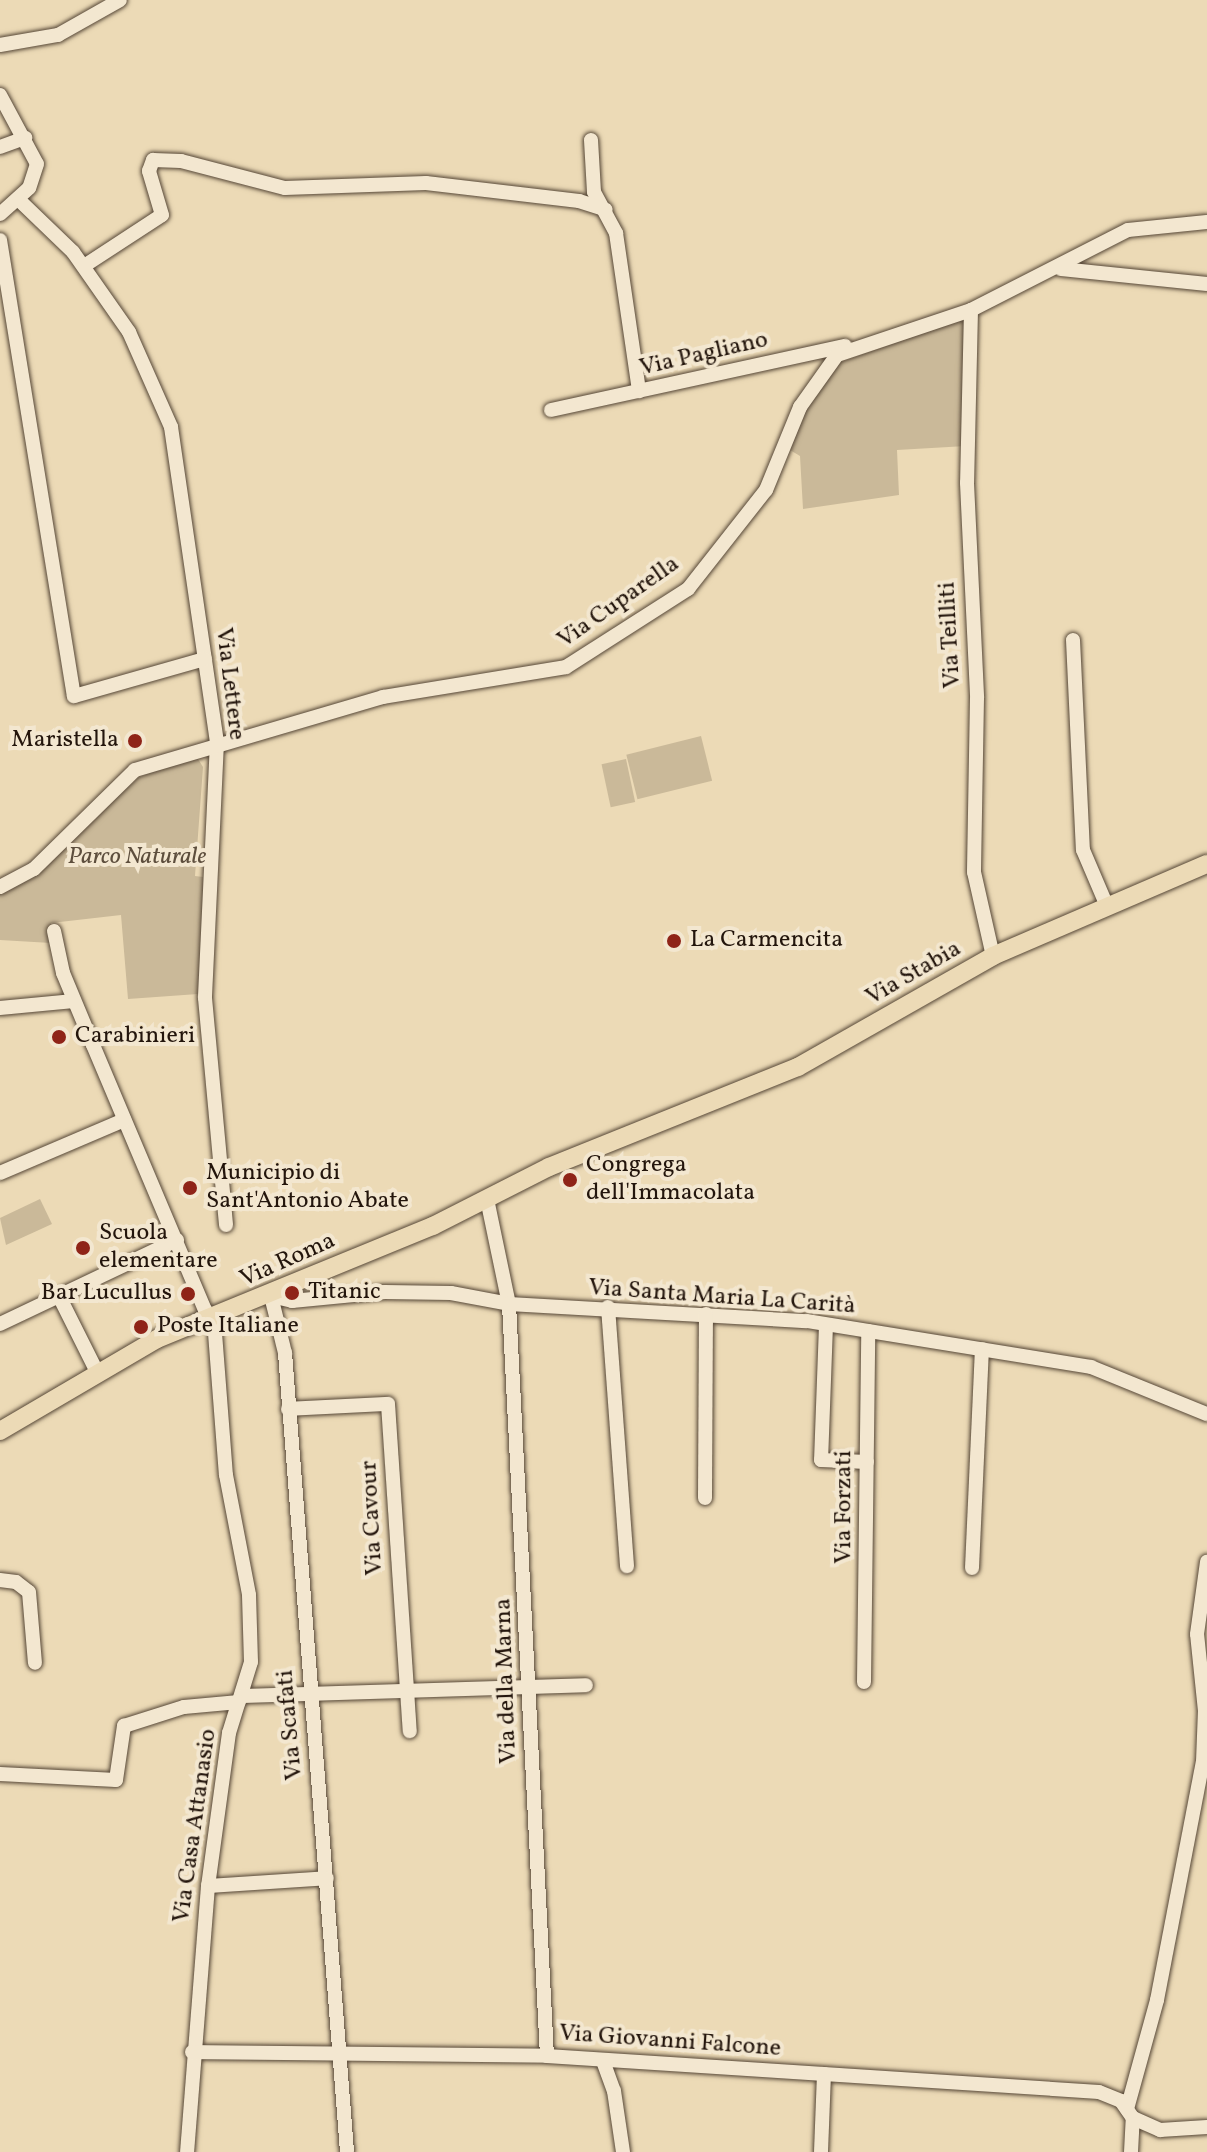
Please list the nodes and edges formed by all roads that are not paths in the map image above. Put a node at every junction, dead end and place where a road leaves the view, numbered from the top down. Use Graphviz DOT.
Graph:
graph roads {
  1 [pos="120,0"];
  2 [pos="0,45"];
  3 [pos="0,95"];
  4 [pos="25,138"];
  5 [pos="591,140"];
  6 [pos="0,147"];
  7 [pos="19,200"];
  8 [pos="606,210"];
  9 [pos="0,214"];
  10 [pos="1207,222"];
  11 [pos="0,240"];
  12 [pos="84,266"];
  13 [pos="1061,269"];
  14 [pos="1207,284"];
  15 [pos="971,310"];
  16 [pos="866,346"];
  17 [pos="639,391"];
  18 [pos="551,410"];
  19 [pos="1073,640"];
  20 [pos="205,659"];
  21 [pos="217,742"];
  22 [pos="1207,864"];
  23 [pos="0,887"];
  24 [pos="1106,904"];
  25 [pos="54,931"];
  26 [pos="993,956"];
  27 [pos="74,1001"];
  28 [pos="0,1008"];
  29 [pos="124,1120"];
  30 [pos="646,1128"];
  31 [pos="0,1173"];
  32 [pos="487,1199"];
  33 [pos="226,1225"];
  34 [pos="177,1240"];
  35 [pos="59,1296"];
  36 [pos="271,1296"];
  37 [pos="509,1304"];
  38 [pos="608,1307"];
  39 [pos="706,1314"];
  40 [pos="214,1320"];
  41 [pos="0,1324"];
  42 [pos="826,1325"];
  43 [pos="868,1331"];
  44 [pos="982,1349"];
  45 [pos="97,1372"];
  46 [pos="288,1409"];
  47 [pos="1207,1414"];
  48 [pos="0,1431"];
  49 [pos="867,1462"];
  50 [pos="705,1498"];
  51 [pos="1207,1562"];
  52 [pos="627,1566"];
  53 [pos="972,1568"];
  54 [pos="0,1580"];
  55 [pos="35,1663"];
  56 [pos="864,1682"];
  57 [pos="532,1685"];
  58 [pos="586,1685"];
  59 [pos="409,1689"];
  60 [pos="311,1692"];
  61 [pos="241,1699"];
  62 [pos="410,1731"];
  63 [pos="0,1774"];
  64 [pos="327,1878"];
  65 [pos="208,1886"];
  66 [pos="340,2051"];
  67 [pos="192,2052"];
  68 [pos="547,2056"];
  69 [pos="603,2061"];
  70 [pos="824,2074"];
  71 [pos="1130,2113"];
  72 [pos="1207,2127"];
  73 [pos="187,2152"];
  74 [pos="347,2152"];
  75 [pos="623,2152"];
  76 [pos="821,2152"];
  77 [pos="1131,2152"];
  1 -- 2 [label="street"];
  3 -- 4 [label="street"];
  4 -- 6 [label="street"];
  4 -- 7 [label="street"];
  5 -- 8 [label="street"];
  7 -- 9 [label="street"];
  7 -- 12 [label="street, Via Lettere"];
  8 -- 12 [label="street"];
  8 -- 17 [label="street"];
  10 -- 13 [label="street"];
  11 -- 20 [label="street"];
  12 -- 20 [label="street, Via Lettere"];
  13 -- 14 [label="street"];
  13 -- 15 [label="street, Via Cuparella"];
  15 -- 16 [label="street, Via Cuparella"];
  15 -- 26 [label="street, Via Teilliti"];
  16 -- 17 [label="street, Via Pagliano"];
  16 -- 21 [label="street, Via Cuparella"];
  17 -- 18 [label="street, Via Pagliano"];
  19 -- 24 [label="street"];
  20 -- 21 [label="street, Via Lettere"];
  21 -- 23 [label="street, Via Cuparella"];
  21 -- 33 [label="street, Via Lettere"];
  22 -- 24 [label="main road, Via Stabia"];
  24 -- 26 [label="main road, Via Stabia"];
  25 -- 27 [label="street"];
  26 -- 30 [label="main road, Via Stabia"];
  27 -- 28 [label="street"];
  27 -- 29 [label="street"];
  29 -- 31 [label="street"];
  29 -- 34 [label="street"];
  30 -- 32 [label="main road, Via Roma"];
  32 -- 36 [label="main road, Via Roma"];
  32 -- 37 [label="street, Via della Marna"];
  34 -- 35 [label="street"];
  34 -- 40 [label="street"];
  35 -- 41 [label="street"];
  35 -- 45 [label="street"];
  36 -- 37 [label="street, Via Santa Maria La Carità"];
  36 -- 40 [label="main road, Via Roma"];
  36 -- 46 [label="street, Via Scafati"];
  37 -- 38 [label="street, Via Santa Maria La Carità"];
  37 -- 57 [label="street, Via della Marna"];
  38 -- 39 [label="street, Via Santa Maria La Carità"];
  38 -- 52 [label="street"];
  39 -- 42 [label="street, Via Santa Maria La Carità"];
  39 -- 50 [label="street"];
  40 -- 45 [label="main road, Via Roma"];
  40 -- 61 [label="street, Via Casa Attanasio"];
  42 -- 43 [label="street, Via Santa Maria La Carità"];
  42 -- 49 [label="street"];
  43 -- 44 [label="street, Via Santa Maria La Carità"];
  43 -- 49 [label="street, Via Forzati"];
  44 -- 47 [label="street, Via Santa Maria La Carità"];
  44 -- 53 [label="street"];
  45 -- 48 [label="main road, Via Roma"];
  46 -- 59 [label="street, Via Cavour"];
  46 -- 60 [label="street, Via Scafati"];
  49 -- 56 [label="street, Via Forzati"];
  51 -- 71 [label="street"];
  54 -- 55 [label="street"];
  57 -- 58 [label="street"];
  57 -- 59 [label="street"];
  57 -- 68 [label="street, Via della Marna"];
  59 -- 60 [label="street"];
  59 -- 62 [label="street, Via Cavour"];
  60 -- 61 [label="street"];
  60 -- 64 [label="street, Via Scafati"];
  61 -- 63 [label="street"];
  61 -- 65 [label="street, Via Casa Attanasio"];
  64 -- 65 [label="street"];
  64 -- 66 [label="street, Via Scafati"];
  65 -- 67 [label="street, Via Casa Attanasio"];
  66 -- 67 [label="street, Via Giovanni Falcone"];
  66 -- 68 [label="street, Via Giovanni Falcone"];
  66 -- 74 [label="street, Via Scafati"];
  67 -- 73 [label="street, Via Casa Attanasio"];
  68 -- 69 [label="street, Via Giovanni Falcone"];
  69 -- 70 [label="street, Via Giovanni Falcone"];
  69 -- 75 [label="street"];
  70 -- 71 [label="street, Via Giovanni Falcone"];
  70 -- 76 [label="street"];
  71 -- 72 [label="street, Via Giovanni Falcone"];
  71 -- 77 [label="street"];
}
